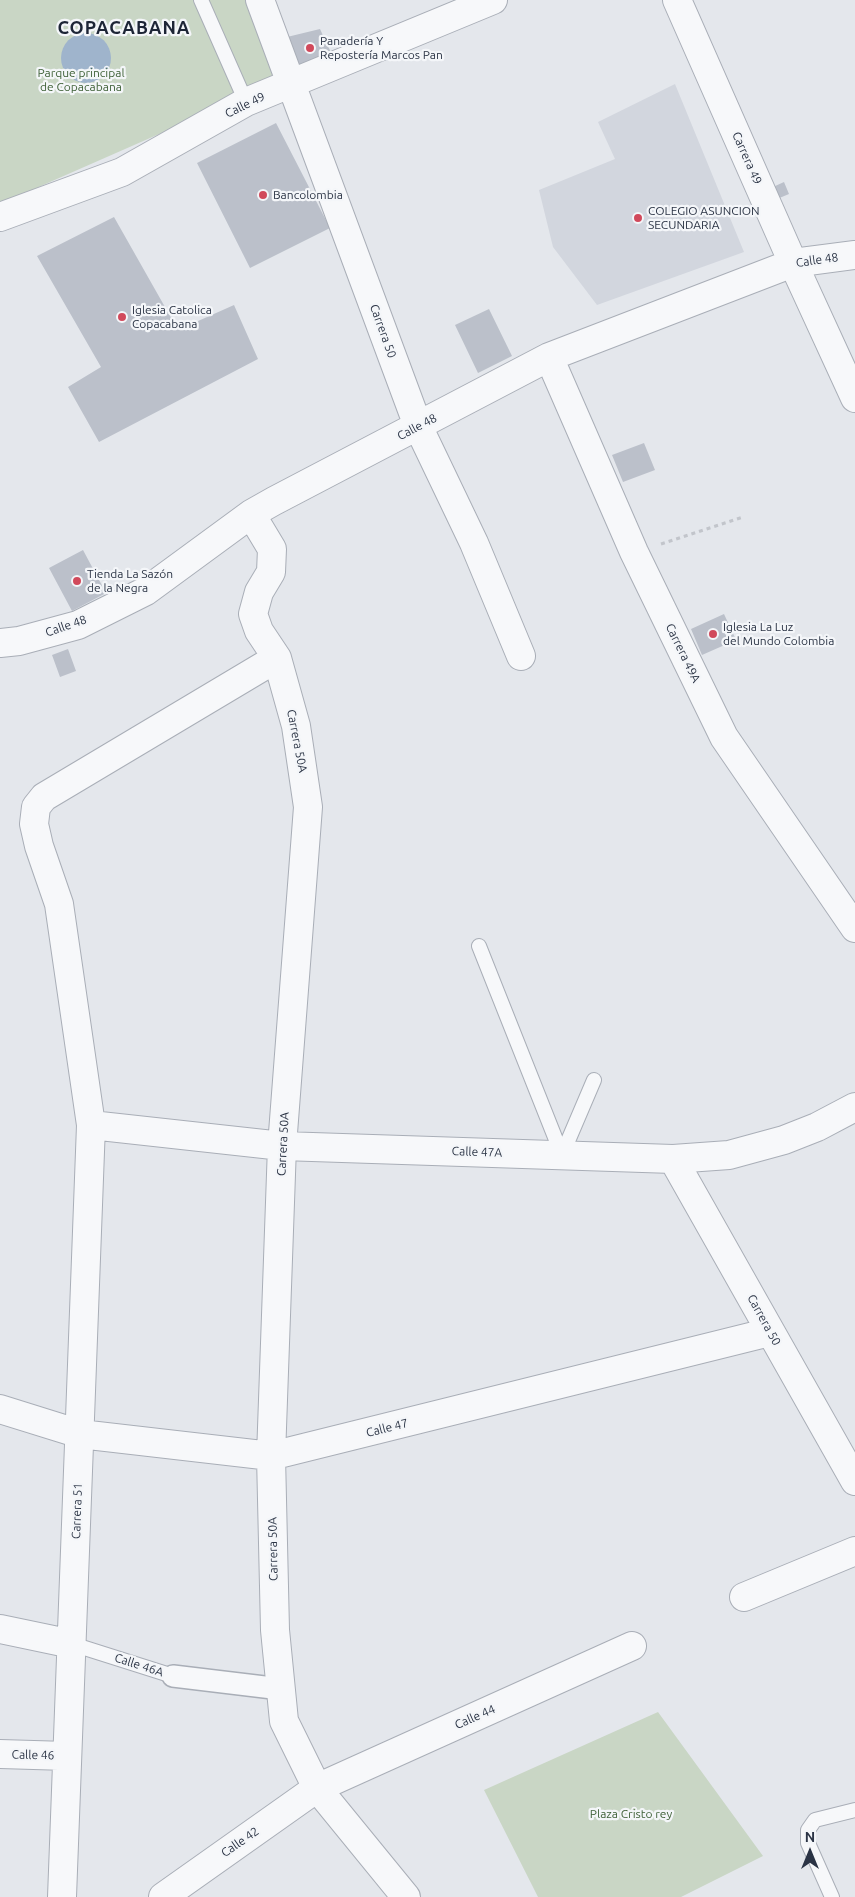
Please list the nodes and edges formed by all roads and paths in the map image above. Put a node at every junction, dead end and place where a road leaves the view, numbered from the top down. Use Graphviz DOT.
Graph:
graph roads {
  1 [pos="201,0"];
  2 [pos="260,0"];
  3 [pos="493,0"];
  4 [pos="677,0"];
  5 [pos="293,88"];
  6 [pos="246,102"];
  7 [pos="0,218"];
  8 [pos="855,255"];
  9 [pos="793,263"];
  10 [pos="549,357"];
  11 [pos="855,398"];
  12 [pos="418,426"];
  13 [pos="251,514"];
  14 [pos="743,517"];
  15 [pos="634,552"];
  16 [pos="0,643"];
  17 [pos="521,656"];
  18 [pos="277,658"];
  19 [pos="855,928"];
  20 [pos="479,946"];
  21 [pos="594,1080"];
  22 [pos="855,1107"];
  23 [pos="91,1125"];
  24 [pos="282,1146"];
  25 [pos="562,1155"];
  26 [pos="673,1158"];
  27 [pos="770,1332"];
  28 [pos="0,1410"];
  29 [pos="80,1434"];
  30 [pos="272,1456"];
  31 [pos="855,1481"];
  32 [pos="855,1551"];
  33 [pos="744,1598"];
  34 [pos="0,1629"];
  35 [pos="72,1644"];
  36 [pos="632,1646"];
  37 [pos="173,1676"];
  38 [pos="281,1689"];
  39 [pos="0,1754"];
  40 [pos="67,1756"];
  41 [pos="317,1788"];
  42 [pos="855,1810"];
  43 [pos="62,1897"];
  44 [pos="163,1897"];
  45 [pos="406,1897"];
  46 [pos="832,1897"];
  1 -- 6 [label="lane"];
  2 -- 5 [label="street, Carrera 50"];
  3 -- 5 [label="street, Calle 49"];
  4 -- 9 [label="street, Carrera 49"];
  5 -- 6 [label="street, Calle 49"];
  5 -- 7 [label="street"];
  5 -- 12 [label="street, Carrera 50"];
  6 -- 7 [label="street, Calle 49"];
  8 -- 9 [label="street, Calle 48"];
  9 -- 10 [label="street, Calle 48"];
  9 -- 11 [label="street, Carrera 49"];
  10 -- 12 [label="street, Calle 48"];
  10 -- 15 [label="street, Carrera 49A"];
  12 -- 13 [label="street, Calle 48"];
  12 -- 17 [label="street, Carrera 50"];
  13 -- 16 [label="street, Calle 48"];
  13 -- 18 [label="street, Carrera 50A"];
  14 -- 15 [label="path"];
  15 -- 19 [label="street, Carrera 49A"];
  18 -- 23 [label="street, Carrera 51"];
  18 -- 24 [label="street, Carrera 50A"];
  20 -- 25 [label="lane"];
  21 -- 25 [label="lane"];
  22 -- 26 [label="street, Calle 47A"];
  23 -- 24 [label="street, Calle 47A"];
  23 -- 29 [label="street, Carrera 51"];
  24 -- 25 [label="street, Calle 47A"];
  24 -- 30 [label="street, Carrera 50A"];
  25 -- 26 [label="street, Calle 47A"];
  26 -- 27 [label="street, Carrera 50"];
  27 -- 30 [label="street, Calle 47"];
  27 -- 31 [label="street, Carrera 50"];
  28 -- 29 [label="street, Calle 47"];
  29 -- 30 [label="street, Calle 47"];
  29 -- 35 [label="street, Carrera 51"];
  30 -- 38 [label="street, Carrera 50A"];
  32 -- 33 [label="street"];
  34 -- 35 [label="street, Calle 46A"];
  35 -- 37 [label="lane, Calle 46A"];
  35 -- 40 [label="street, Carrera 51"];
  36 -- 41 [label="street, Calle 44"];
  37 -- 38 [label="street, Calle 46A"];
  38 -- 41 [label="street, Carrera 50A"];
  39 -- 40 [label="street, Calle 46"];
  40 -- 43 [label="street, Carrera 51"];
  41 -- 44 [label="street, Calle 42"];
  41 -- 45 [label="street, Carrera 50A"];
  42 -- 46 [label="lane"];
}
